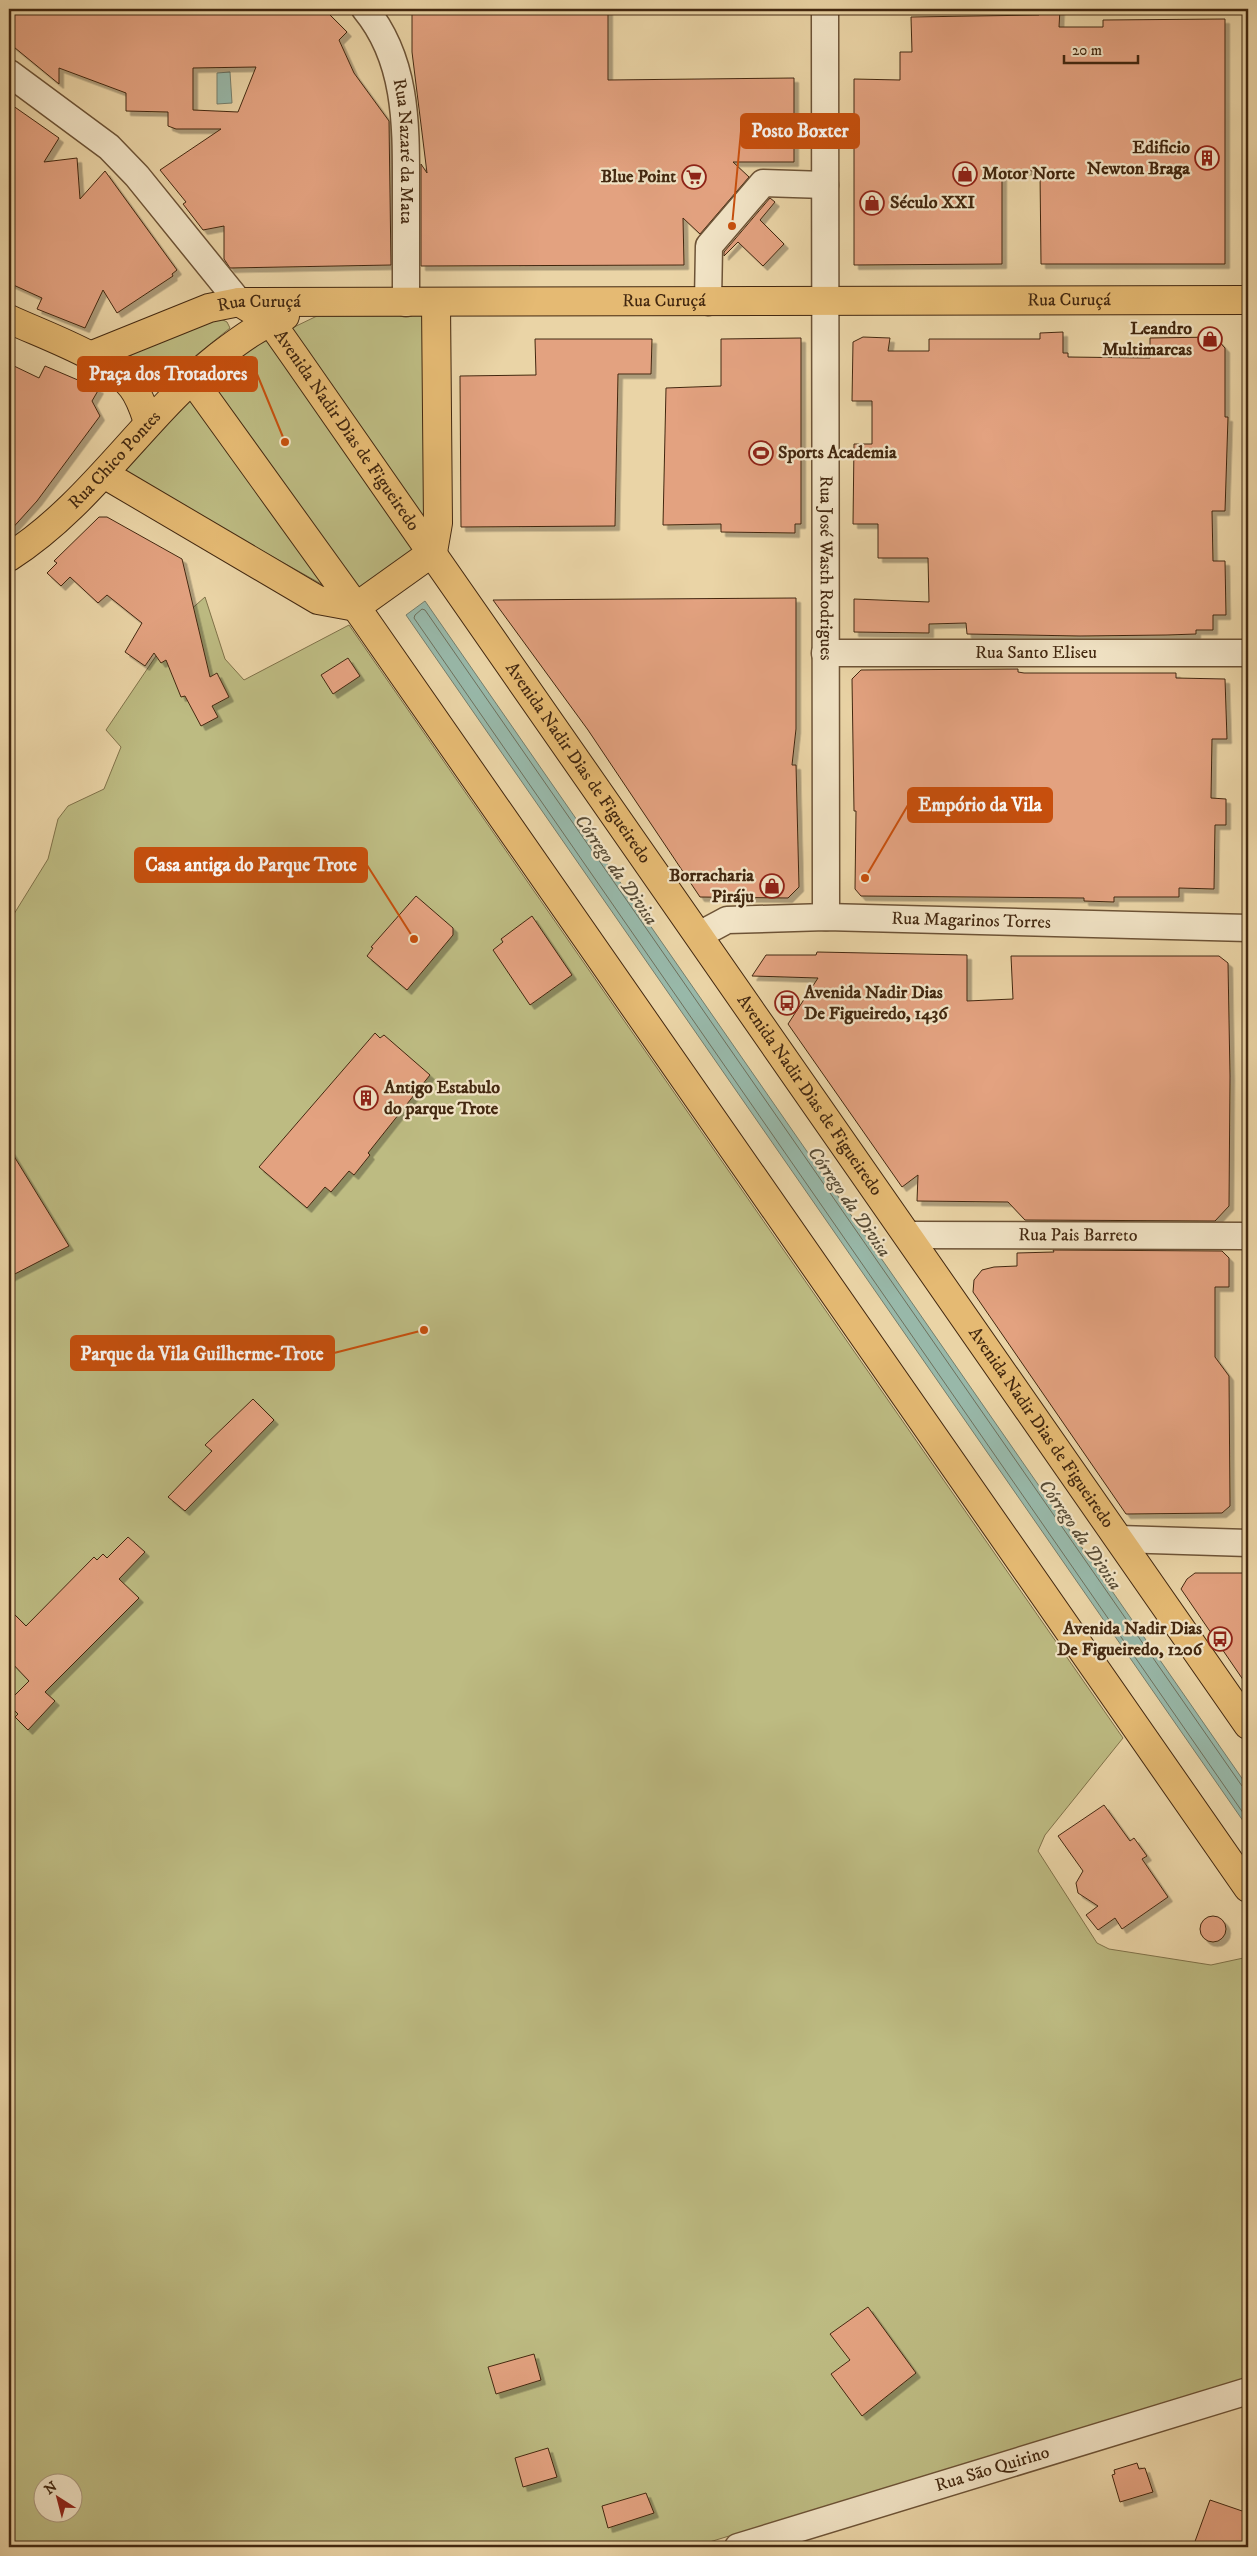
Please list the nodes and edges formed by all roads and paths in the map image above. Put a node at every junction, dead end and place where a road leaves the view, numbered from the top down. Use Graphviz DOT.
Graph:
graph roads {
  1 [pos="365,9"];
  2 [pos="825,9"];
  3 [pos="9,73"];
  4 [pos="825,185"];
  5 [pos="1248,300"];
  6 [pos="239,302"];
  7 [pos="708,302"];
  8 [pos="825,302"];
  9 [pos="322,303"];
  10 [pos="406,303"];
  11 [pos="436,303"];
  12 [pos="9,319"];
  13 [pos="270,321"];
  14 [pos="90,356"];
  15 [pos="192,378"];
  16 [pos="148,422"];
  17 [pos="104,474"];
  18 [pos="433,552"];
  19 [pos="9,557"];
  20 [pos="356,606"];
  21 [pos="826,653"];
  22 [pos="1248,653"];
  23 [pos="826,918"];
  24 [pos="1248,928"];
  25 [pos="700,935"];
  26 [pos="908,1235"];
  27 [pos="1248,1236"];
  28 [pos="1119,1539"];
  29 [pos="1248,1543"];
  30 [pos="1248,1725"];
  31 [pos="1248,1888"];
  32 [pos="1248,2391"];
  33 [pos="738,2547"];
  1 -- 10 [label="street, Rua Nazaré da Mata"];
  2 -- 4 [label="street, Rua José Wasth Rodrigues"];
  3 -- 6 [label="street, Avenida Nadir Dias de Figueiredo"];
  4 -- 7 [label="street"];
  4 -- 8 [label="street, Rua José Wasth Rodrigues"];
  5 -- 8 [label="main road, Rua Curuçá"];
  6 -- 9 [label="main road, Rua Curuçá"];
  6 -- 13 [label="main road, Avenida Nadir Dias de Figueiredo"];
  6 -- 14 [label="main road, Rua Curuçá"];
  7 -- 8 [label="main road, Rua Curuçá"];
  7 -- 11 [label="main road, Rua Curuçá"];
  8 -- 21 [label="street, Rua José Wasth Rodrigues"];
  9 -- 10 [label="main road, Rua Curuçá"];
  9 -- 13 [label="main road, Rua Chico Pontes"];
  10 -- 11 [label="main road, Rua Curuçá"];
  11 -- 18 [label="main road"];
  12 -- 14 [label="main road"];
  13 -- 15 [label="main road, Rua Chico Pontes"];
  13 -- 18 [label="main road, Avenida Nadir Dias de Figueiredo"];
  14 -- 16 [label="main road"];
  15 -- 16 [label="main road, Rua Chico Pontes"];
  15 -- 20 [label="main road"];
  16 -- 17 [label="main road, Rua Chico Pontes"];
  17 -- 19 [label="main road, Rua Chico Pontes"];
  17 -- 20 [label="main road"];
  18 -- 20 [label="main road"];
  18 -- 25 [label="main road, Avenida Nadir Dias de Figueiredo"];
  20 -- 31 [label="main road"];
  21 -- 22 [label="street, Rua Santo Eliseu"];
  21 -- 23 [label="street, Rua José Wasth Rodrigues"];
  23 -- 24 [label="street, Rua Magarinos Torres"];
  23 -- 25 [label="street, Rua Magarinos Torres"];
  25 -- 26 [label="main road, Avenida Nadir Dias de Figueiredo"];
  26 -- 27 [label="street, Rua Pais Barreto"];
  26 -- 28 [label="main road, Avenida Nadir Dias de Figueiredo"];
  28 -- 29 [label="street"];
  28 -- 30 [label="main road, Avenida Nadir Dias de Figueiredo"];
  32 -- 33 [label="street, Rua São Quirino"];
}
